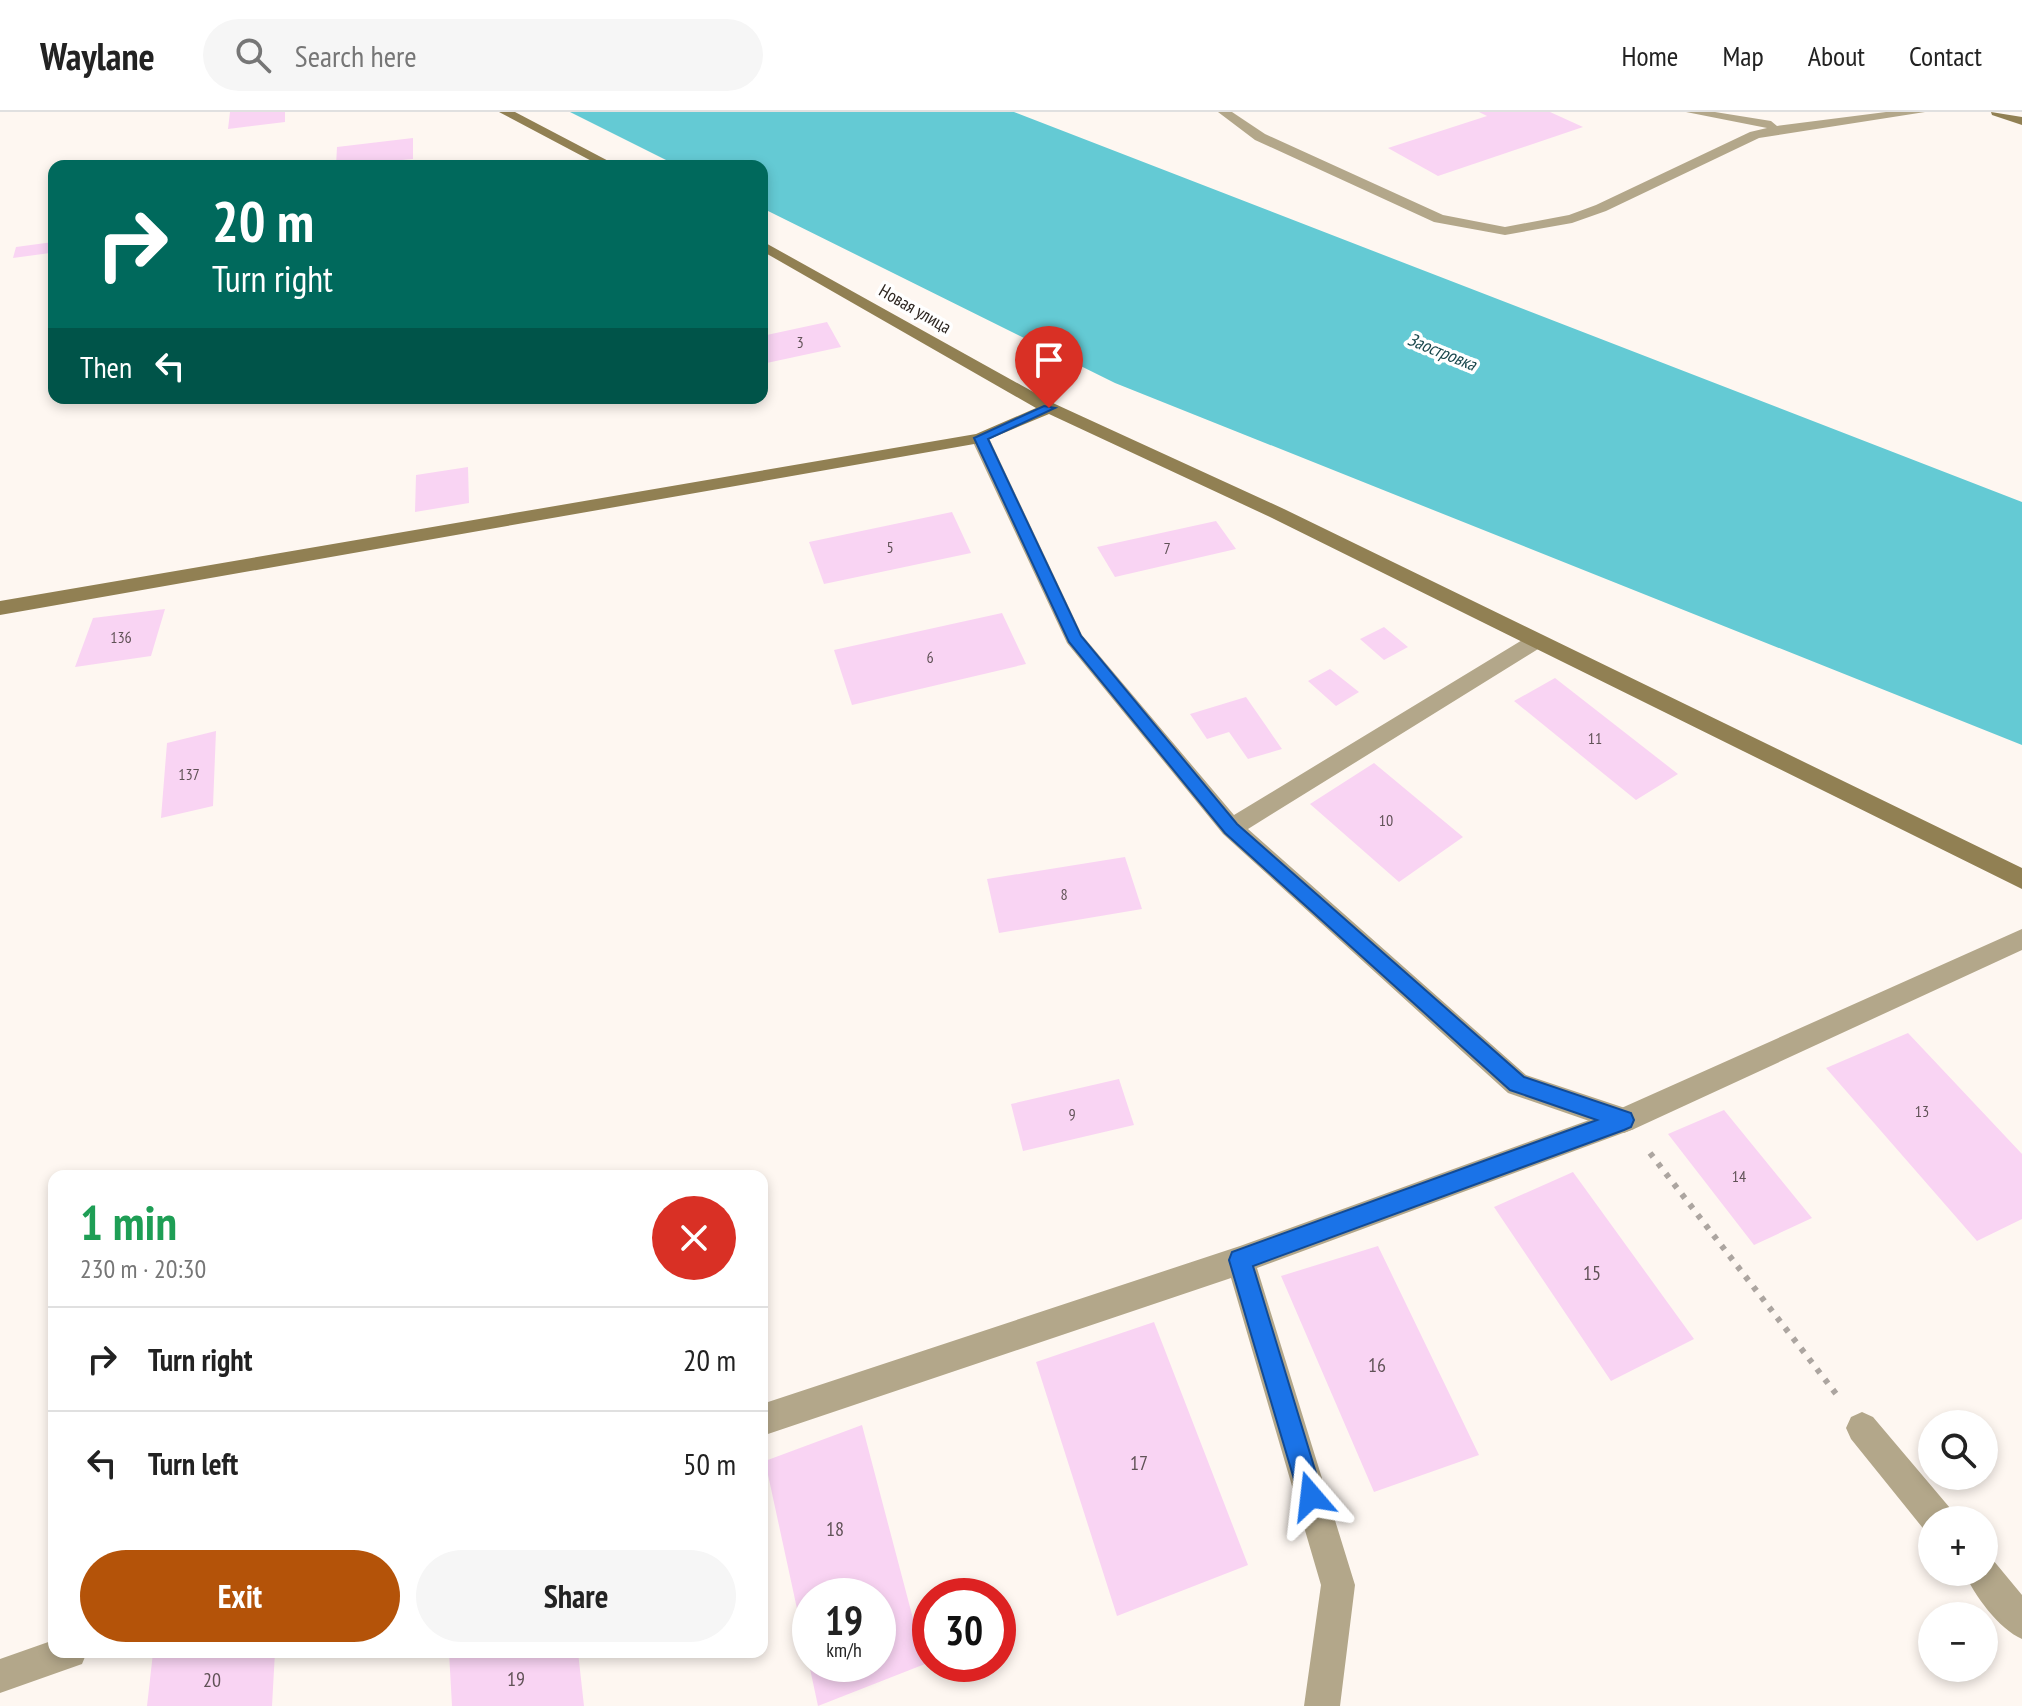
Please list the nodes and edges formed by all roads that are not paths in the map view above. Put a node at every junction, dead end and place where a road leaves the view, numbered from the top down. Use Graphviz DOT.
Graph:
graph roads {
  1 [pos="505,112"];
  2 [pos="1224,112"];
  3 [pos="1692,112"];
  4 [pos="1919,112"];
  5 [pos="1997,112"];
  6 [pos="2022,121"];
  7 [pos="1789,127"];
  8 [pos="599,160"];
  9 [pos="768,248"];
  10 [pos="1049,408"];
  11 [pos="980,438"];
  12 [pos="0,608"];
  13 [pos="1536,641"];
  14 [pos="1231,828"];
  15 [pos="2022,879"];
  16 [pos="2022,939"];
  17 [pos="1624,1120"];
  18 [pos="1240,1260"];
  19 [pos="768,1418"];
  20 [pos="1862,1428"];
  21 [pos="1926,1506"];
  22 [pos="1992,1586"];
  23 [pos="2022,1622"];
  24 [pos="52,1658"];
  25 [pos="0,1676"];
  26 [pos="1322,1706"];
  1 -- 8 [label="street"];
  2 -- 7 [label="street"];
  3 -- 7 [label="street"];
  4 -- 7 [label="street"];
  5 -- 6 [label="street"];
  9 -- 10 [label="street, Новая улица"];
  10 -- 11 [label="street"];
  10 -- 13 [label="street, Новая улица"];
  11 -- 12 [label="street"];
  11 -- 14 [label="street"];
  13 -- 14 [label="street"];
  13 -- 15 [label="street, Новая улица"];
  14 -- 17 [label="street"];
  16 -- 17 [label="street"];
  17 -- 18 [label="street"];
  18 -- 19 [label="street"];
  18 -- 26 [label="street"];
  20 -- 21 [label="street"];
  22 -- 23 [label="street"];
  24 -- 25 [label="street"];
}
